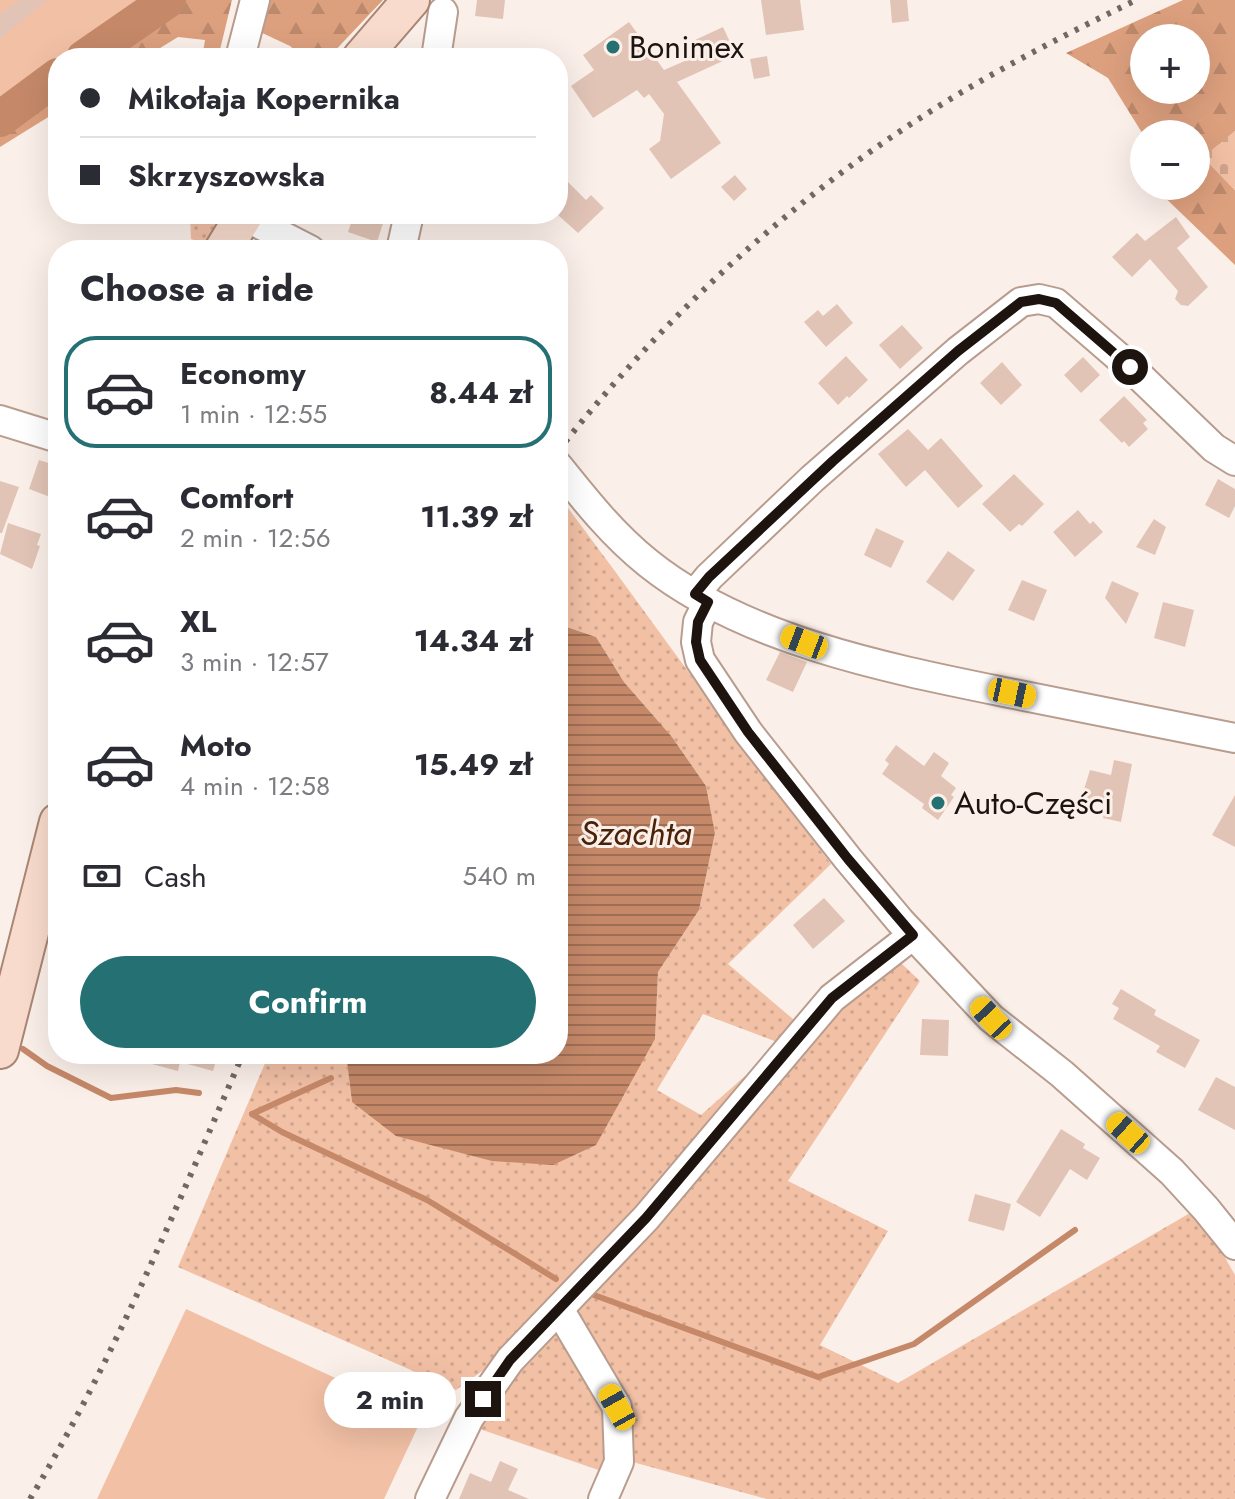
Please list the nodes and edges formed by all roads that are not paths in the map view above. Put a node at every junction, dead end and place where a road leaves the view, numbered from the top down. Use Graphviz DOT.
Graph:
graph roads {
  1 [pos="255,0"];
  2 [pos="427,6"];
  3 [pos="243,48"];
  4 [pos="374,48"];
  5 [pos="434,48"];
  6 [pos="260,224"];
  7 [pos="291,240"];
  8 [pos="0,420"];
  9 [pos="48,435"];
  10 [pos="1235,461"];
  11 [pos="568,478"];
  12 [pos="701,598"];
  13 [pos="1235,738"];
  14 [pos="48,861"];
  15 [pos="913,935"];
  16 [pos="0,1050"];
  17 [pos="1235,1245"];
  18 [pos="559,1309"];
  19 [pos="430,1499"];
  20 [pos="603,1499"];
  1 -- 3 [label="street"];
  2 -- 4 [label="main road"];
  2 -- 5 [label="street"];
  6 -- 7 [label="street"];
  8 -- 9 [label="street"];
  10 -- 12 [label="street"];
  11 -- 12 [label="street"];
  12 -- 13 [label="street"];
  12 -- 15 [label="street"];
  14 -- 16 [label="main road"];
  15 -- 17 [label="street"];
  15 -- 18 [label="street"];
  18 -- 19 [label="street"];
  18 -- 20 [label="street"];
}
